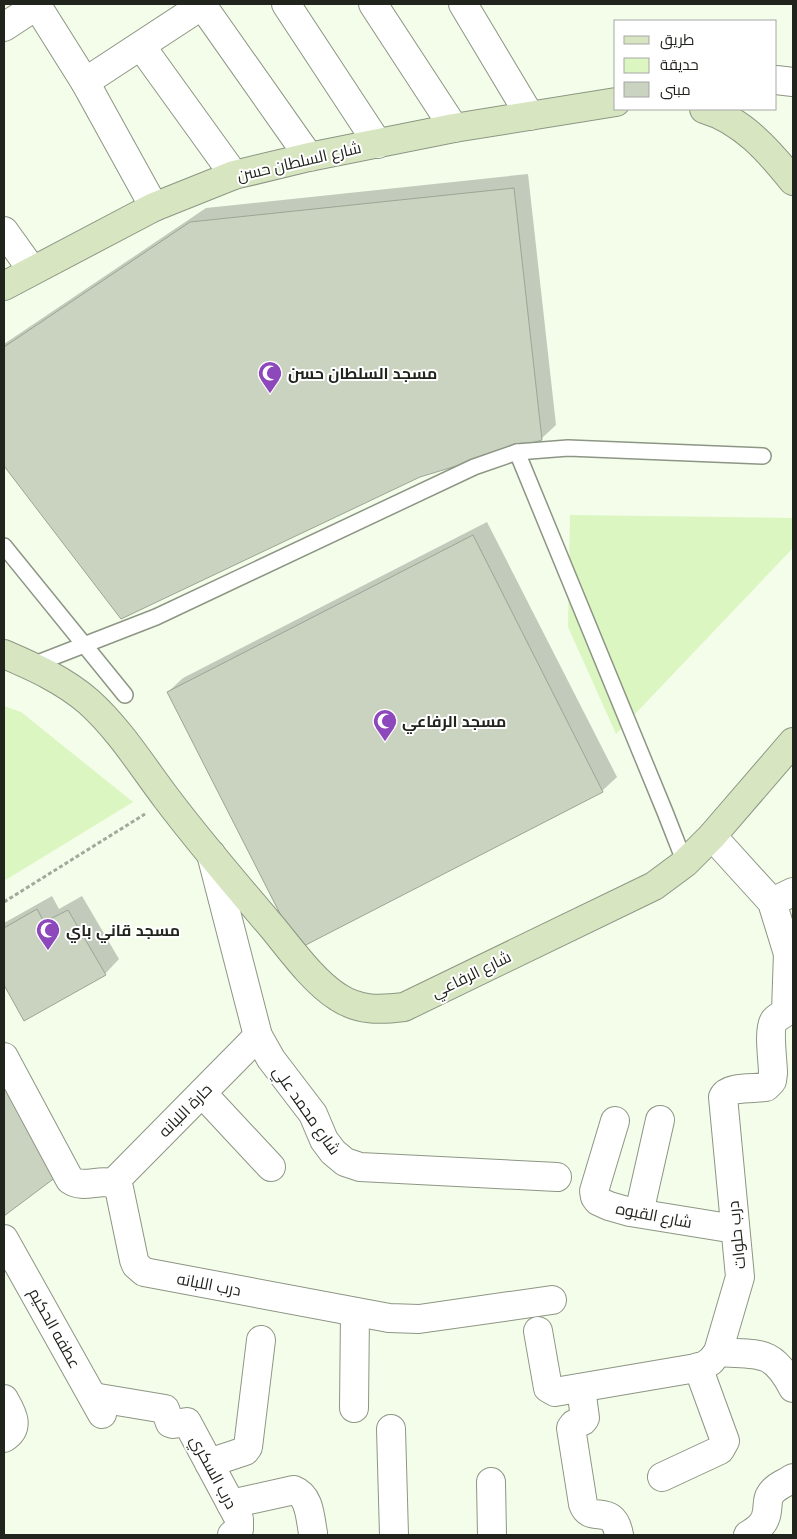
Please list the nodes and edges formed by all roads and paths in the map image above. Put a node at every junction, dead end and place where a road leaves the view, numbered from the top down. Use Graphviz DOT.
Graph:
graph roads {
  1 [pos="37,4"];
  2 [pos="203,4"];
  3 [pos="286,4"];
  4 [pos="373,4"];
  5 [pos="463,4"];
  6 [pos="4,27"];
  7 [pos="141,46"];
  8 [pos="777,80"];
  9 [pos="85,82"];
  10 [pos="793,82"];
  11 [pos="614,102"];
  12 [pos="708,110"];
  13 [pos="530,116"];
  14 [pos="454,128"];
  15 [pos="378,144"];
  16 [pos="309,157"];
  17 [pos="234,175"];
  18 [pos="793,181"];
  19 [pos="154,206"];
  20 [pos="4,231"];
  21 [pos="32,270"];
  22 [pos="4,286"];
  23 [pos="517,452"];
  24 [pos="763,456"];
  25 [pos="4,546"];
  26 [pos="85,644"];
  27 [pos="4,654"];
  28 [pos="30,666"];
  29 [pos="125,695"];
  30 [pos="793,742"];
  31 [pos="168,800"];
  32 [pos="712,836"];
  33 [pos="211,854"];
  34 [pos="685,863"];
  35 [pos="782,897"];
  36 [pos="4,902"];
  37 [pos="791,961"];
  38 [pos="258,1036"];
  39 [pos="4,1057"];
  40 [pos="202,1093"];
  41 [pos="660,1120"];
  42 [pos="615,1121"];
  43 [pos="271,1167"];
  44 [pos="557,1178"];
  45 [pos="113,1183"];
  46 [pos="639,1213"];
  47 [pos="735,1230"];
  48 [pos="4,1238"];
  49 [pos="552,1300"];
  50 [pos="355,1312"];
  51 [pos="538,1331"];
  52 [pos="261,1340"];
  53 [pos="708,1360"];
  54 [pos="581,1388"];
  55 [pos="793,1388"];
  56 [pos="4,1399"];
  57 [pos="99,1408"];
  58 [pos="354,1408"];
  59 [pos="391,1429"];
  60 [pos="6,1437"];
  61 [pos="209,1463"];
  62 [pos="662,1477"];
  63 [pos="793,1478"];
  64 [pos="491,1482"];
  65 [pos="231,1504"];
  66 [pos="313,1532"];
  67 [pos="232,1535"];
  68 [pos="394,1535"];
  69 [pos="492,1535"];
  70 [pos="619,1535"];
  71 [pos="748,1535"];
  1 -- 6 [label="street"];
  1 -- 9 [label="street"];
  2 -- 7 [label="street"];
  2 -- 16 [label="street"];
  3 -- 15 [label="street"];
  4 -- 14 [label="street"];
  5 -- 13 [label="street"];
  7 -- 9 [label="street"];
  7 -- 17 [label="street"];
  8 -- 10 [label="street"];
  9 -- 19 [label="street"];
  11 -- 13 [label="main road, شارع السلطان حسن"];
  12 -- 18 [label="main road"];
  13 -- 14 [label="main road, شارع السلطان حسن"];
  14 -- 15 [label="main road, شارع السلطان حسن"];
  15 -- 16 [label="main road, شارع السلطان حسن"];
  16 -- 17 [label="main road, شارع السلطان حسن"];
  17 -- 19 [label="main road, شارع السلطان حسن"];
  19 -- 21 [label="main road, شارع السلطان حسن"];
  20 -- 21 [label="street"];
  21 -- 22 [label="main road, شارع السلطان حسن"];
  23 -- 24 [label="lane"];
  23 -- 26 [label="lane"];
  23 -- 34 [label="lane"];
  25 -- 26 [label="lane"];
  26 -- 28 [label="lane"];
  26 -- 29 [label="lane"];
  27 -- 28 [label="main road, شارع الرفاعي"];
  28 -- 31 [label="main road, شارع الرفاعي"];
  30 -- 32 [label="main road, شارع الرفاعي"];
  31 -- 33 [label="main road, شارع الرفاعي"];
  31 -- 36 [label="path"];
  32 -- 34 [label="main road, شارع الرفاعي"];
  32 -- 35 [label="street"];
  33 -- 34 [label="main road, شارع الرفاعي"];
  33 -- 38 [label="street, شارع محمد علي"];
  35 -- 37 [label="street"];
  37 -- 47 [label="street, درب حلوات"];
  38 -- 40 [label="street, حارة اللبانه"];
  38 -- 44 [label="street, شارع محمد علي"];
  39 -- 45 [label="street"];
  40 -- 43 [label="street"];
  40 -- 45 [label="street, حارة اللبانه"];
  41 -- 46 [label="street"];
  42 -- 46 [label="street, شارع القبوه"];
  45 -- 50 [label="street, درب اللبانه"];
  46 -- 47 [label="street, شارع القبوه"];
  47 -- 53 [label="street, درب حلوات"];
  48 -- 57 [label="street, عطفه الحكيم"];
  49 -- 50 [label="street, درب اللبانه"];
  50 -- 58 [label="street"];
  51 -- 54 [label="street"];
  52 -- 61 [label="street"];
  53 -- 54 [label="street"];
  53 -- 55 [label="street"];
  53 -- 62 [label="street"];
  54 -- 70 [label="street"];
  56 -- 60 [label="street"];
  57 -- 61 [label="street, درب السكري"];
  59 -- 68 [label="street"];
  61 -- 65 [label="street, درب السكري"];
  63 -- 71 [label="street"];
  64 -- 69 [label="street"];
  65 -- 66 [label="street"];
  65 -- 67 [label="street, درب السكري"];
}
